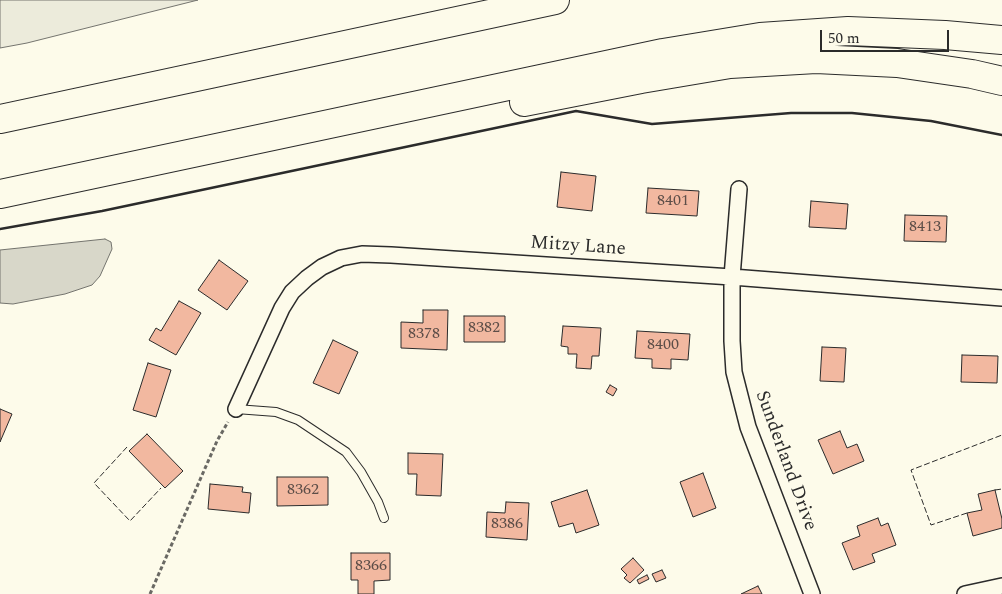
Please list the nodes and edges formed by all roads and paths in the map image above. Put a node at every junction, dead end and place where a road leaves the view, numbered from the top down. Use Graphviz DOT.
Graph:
graph roads {
  1 [pos="555,0"];
  2 [pos="1002,40"];
  3 [pos="1002,81"];
  4 [pos="0,119"];
  5 [pos="230,144"];
  6 [pos="739,189"];
  7 [pos="0,194"];
  8 [pos="732,277"];
  9 [pos="1002,298"];
  10 [pos="236,409"];
  11 [pos="384,518"];
  12 [pos="1002,586"];
  13 [pos="150,594"];
  14 [pos="812,594"];
  15 [pos="965,594"];
  1 -- 4 [label="highway"];
  2 -- 5 [label="highway"];
  3 -- 5 [label="highway"];
  5 -- 7 [label="highway"];
  6 -- 8 [label="street, Sunderland Drive"];
  8 -- 9 [label="street, Mitzy Lane"];
  8 -- 10 [label="street, Mitzy Lane"];
  8 -- 14 [label="street, Sunderland Drive"];
  10 -- 11 [label="lane"];
  10 -- 13 [label="path"];
  12 -- 15 [label="street"];
}
